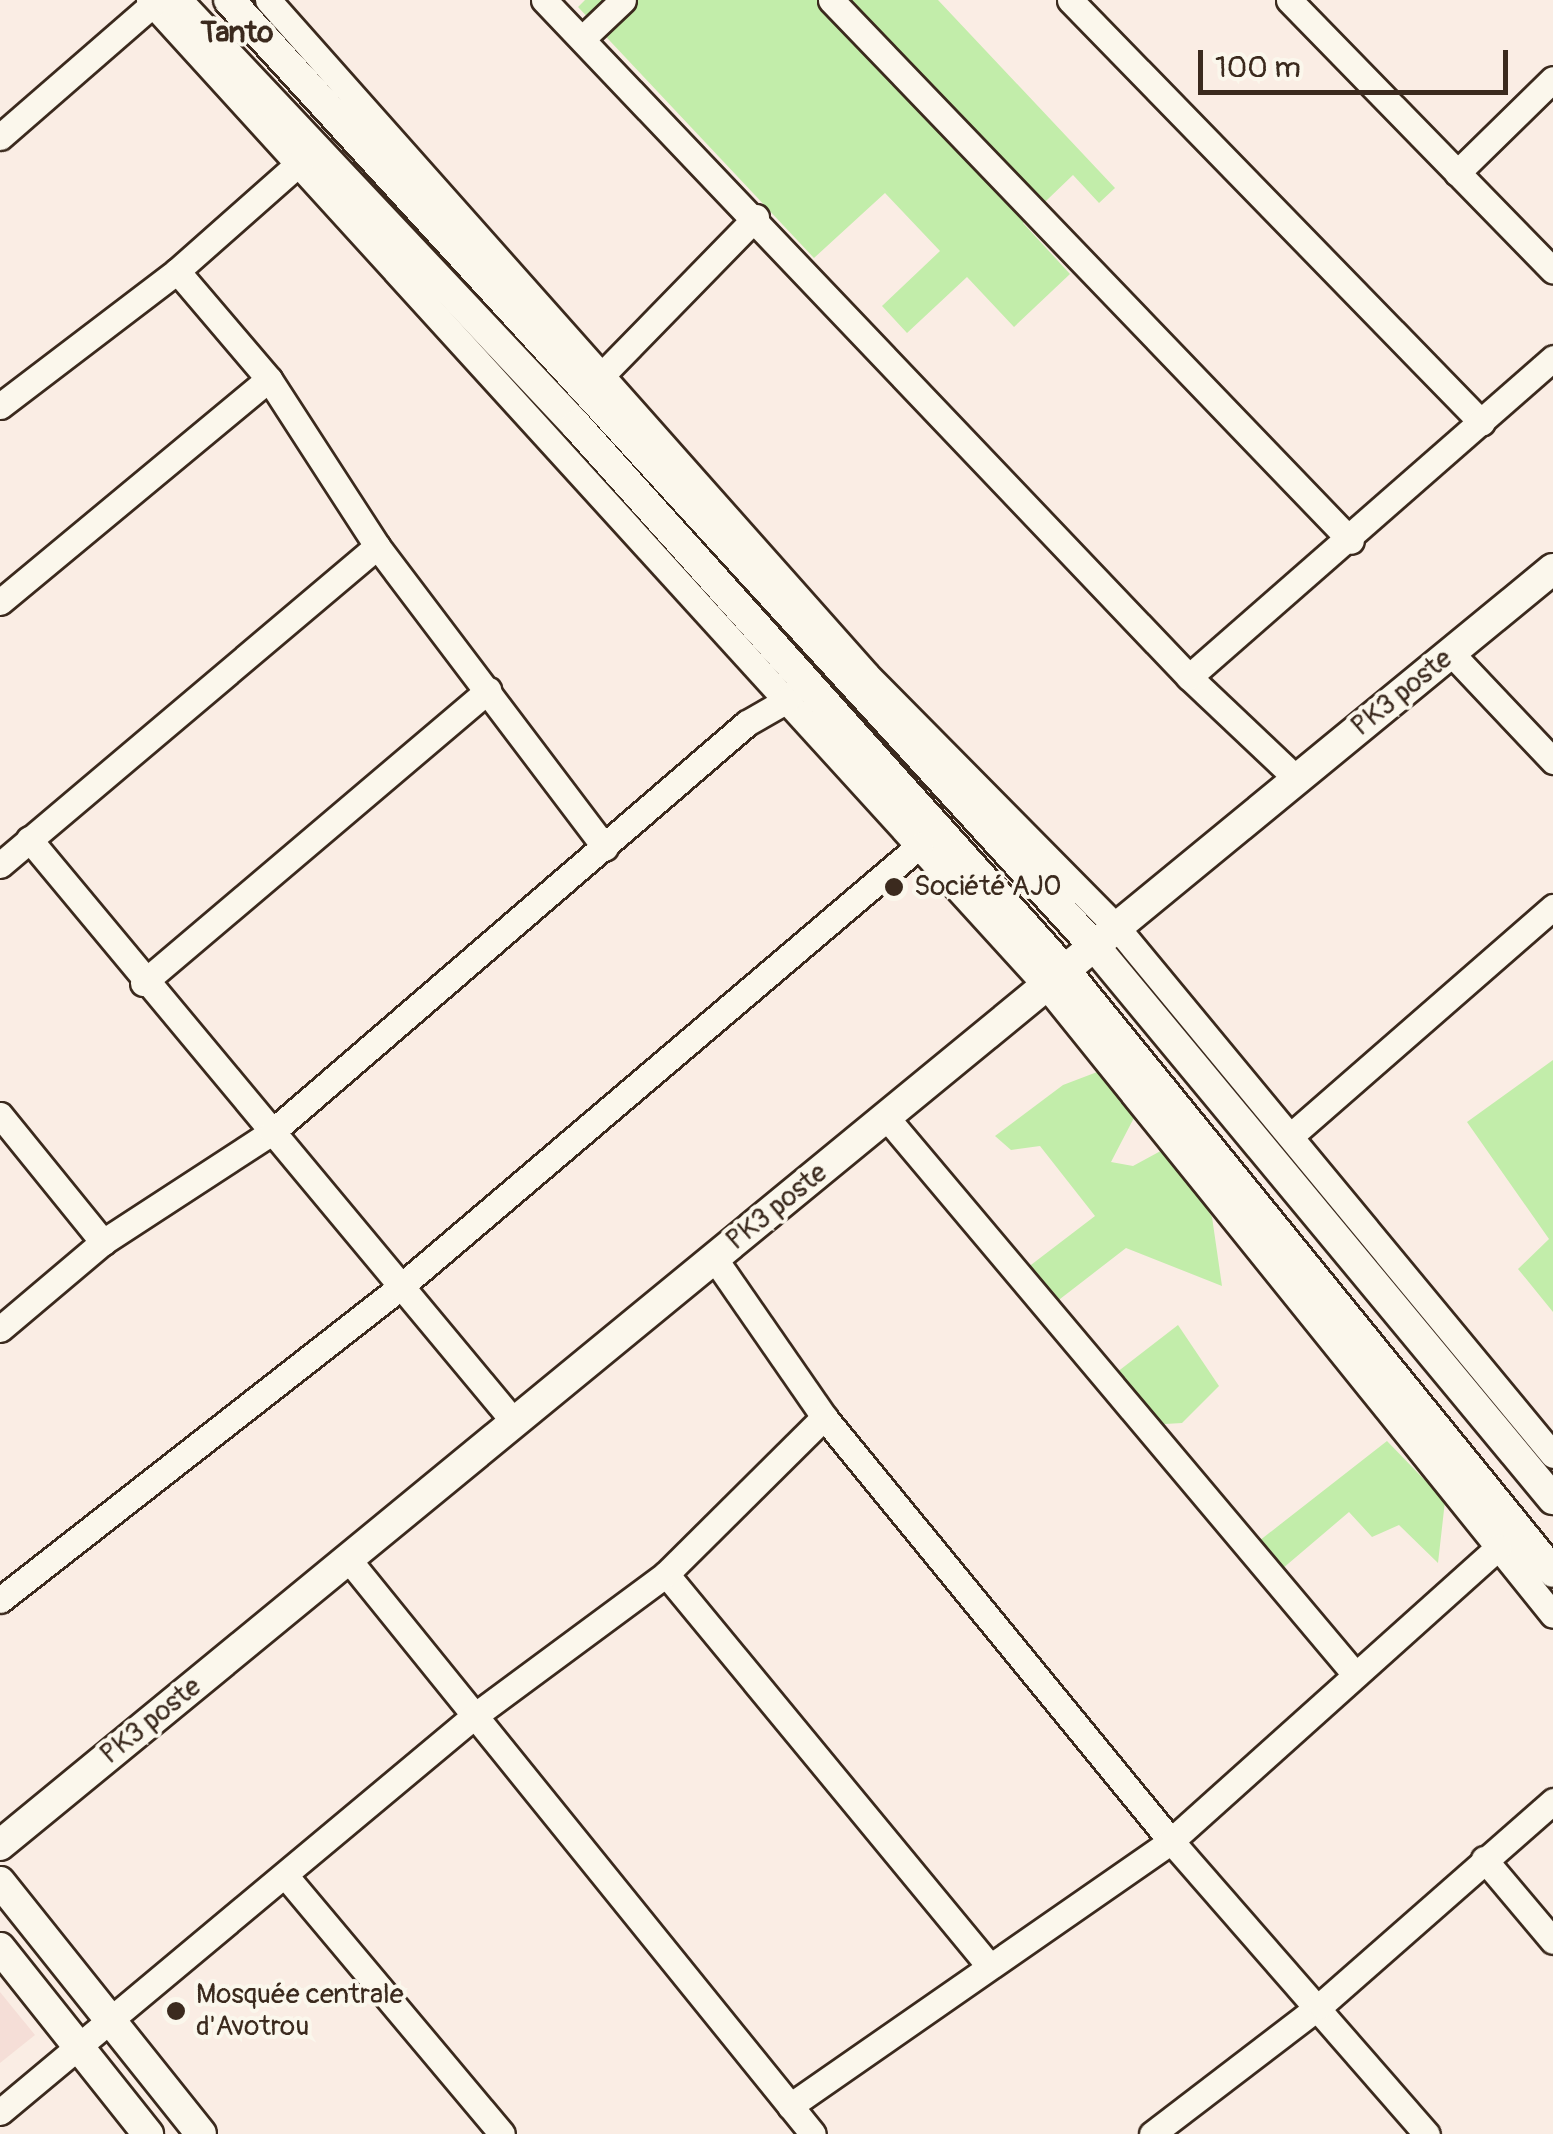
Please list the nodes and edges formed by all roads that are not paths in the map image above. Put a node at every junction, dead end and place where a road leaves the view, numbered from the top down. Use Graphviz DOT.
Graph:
graph roads {
  1 [pos="229,0"];
  2 [pos="268,0"];
  3 [pos="544,0"];
  4 [pos="623,0"];
  5 [pos="830,0"];
  6 [pos="1070,0"];
  7 [pos="159,2"];
  8 [pos="1305,5"];
  9 [pos="582,38"];
  10 [pos="1553,79"];
  11 [pos="0,136"];
  12 [pos="300,162"];
  13 [pos="1458,173"];
  14 [pos="756,217"];
  15 [pos="178,271"];
  16 [pos="1553,271"];
  17 [pos="1553,358"];
  18 [pos="601,376"];
  19 [pos="269,379"];
  20 [pos="0,406"];
  21 [pos="1482,423"];
  22 [pos="1351,541"];
  23 [pos="377,546"];
  24 [pos="1553,570"];
  25 [pos="0,602"];
  26 [pos="1451,653"];
  27 [pos="1188,677"];
  28 [pos="489,690"];
  29 [pos="787,700"];
  30 [pos="1553,761"];
  31 [pos="1297,780"];
  32 [pos="29,840"];
  33 [pos="920,845"];
  34 [pos="606,848"];
  35 [pos="0,865"];
  36 [pos="1553,907"];
  37 [pos="1108,939"];
  38 [pos="1057,980"];
  39 [pos="143,982"];
  40 [pos="0,1115"];
  41 [pos="886,1117"];
  42 [pos="272,1132"];
  43 [pos="1294,1133"];
  44 [pos="103,1242"];
  45 [pos="714,1258"];
  46 [pos="399,1288"];
  47 [pos="0,1329"];
  48 [pos="824,1417"];
  49 [pos="515,1423"];
  50 [pos="1553,1454"];
  51 [pos="1553,1499"];
  52 [pos="1499,1546"];
  53 [pos="348,1559"];
  54 [pos="1553,1572"];
  55 [pos="666,1574"];
  56 [pos="0,1600"];
  57 [pos="1553,1614"];
  58 [pos="1353,1672"];
  59 [pos="473,1718"];
  60 [pos="1553,1801"];
  61 [pos="1171,1841"];
  62 [pos="0,1844"];
  63 [pos="1484,1858"];
  64 [pos="289,1880"];
  65 [pos="0,1882"];
  66 [pos="1553,1941"];
  67 [pos="0,1948"];
  68 [pos="986,1962"];
  69 [pos="1320,2004"];
  70 [pos="108,2021"];
  71 [pos="77,2047"];
  72 [pos="790,2106"];
  73 [pos="0,2112"];
  74 [pos="148,2134"];
  75 [pos="201,2134"];
  76 [pos="502,2134"];
  77 [pos="813,2134"];
  78 [pos="1152,2134"];
  79 [pos="1427,2134"];
  1 -- 37 [label="street"];
  2 -- 18 [label="street"];
  3 -- 9 [label="street"];
  4 -- 9 [label="street"];
  5 -- 22 [label="street"];
  6 -- 21 [label="street"];
  7 -- 11 [label="street"];
  7 -- 12 [label="street"];
  7 -- 38 [label="street"];
  8 -- 13 [label="street"];
  9 -- 14 [label="street"];
  10 -- 13 [label="street"];
  12 -- 15 [label="street"];
  12 -- 29 [label="street"];
  13 -- 16 [label="street"];
  14 -- 18 [label="street"];
  14 -- 27 [label="street"];
  15 -- 19 [label="street"];
  15 -- 20 [label="street"];
  17 -- 21 [label="street"];
  18 -- 37 [label="street"];
  19 -- 23 [label="street"];
  19 -- 25 [label="street"];
  21 -- 22 [label="street"];
  22 -- 27 [label="street"];
  23 -- 28 [label="street"];
  23 -- 32 [label="street"];
  24 -- 26 [label="street, PK3 poste"];
  26 -- 30 [label="street"];
  26 -- 31 [label="street, PK3 poste"];
  27 -- 31 [label="street"];
  28 -- 34 [label="street"];
  28 -- 39 [label="street"];
  29 -- 33 [label="street"];
  29 -- 34 [label="street"];
  31 -- 37 [label="street, PK3 poste"];
  32 -- 35 [label="street"];
  32 -- 39 [label="street"];
  33 -- 38 [label="street"];
  33 -- 46 [label="street"];
  34 -- 42 [label="street"];
  36 -- 43 [label="street"];
  37 -- 38 [label="street, PK3 poste"];
  37 -- 43 [label="street"];
  37 -- 51 [label="street"];
  38 -- 41 [label="street, PK3 poste"];
  38 -- 52 [label="street"];
  38 -- 54 [label="street"];
  39 -- 42 [label="street"];
  40 -- 44 [label="street"];
  41 -- 45 [label="street, PK3 poste"];
  41 -- 58 [label="street"];
  42 -- 44 [label="street"];
  42 -- 46 [label="street"];
  43 -- 50 [label="street"];
  44 -- 47 [label="street"];
  45 -- 48 [label="street"];
  45 -- 49 [label="street, PK3 poste"];
  46 -- 49 [label="street"];
  46 -- 56 [label="street"];
  48 -- 55 [label="street"];
  48 -- 61 [label="street"];
  49 -- 53 [label="street, PK3 poste"];
  52 -- 57 [label="street"];
  52 -- 58 [label="street"];
  53 -- 59 [label="street"];
  53 -- 62 [label="street, PK3 poste"];
  55 -- 59 [label="street"];
  55 -- 68 [label="street"];
  58 -- 61 [label="street"];
  59 -- 64 [label="street"];
  59 -- 72 [label="street"];
  60 -- 63 [label="street"];
  61 -- 68 [label="street"];
  61 -- 69 [label="street"];
  63 -- 66 [label="street"];
  63 -- 69 [label="street"];
  64 -- 70 [label="street"];
  64 -- 76 [label="street"];
  65 -- 70 [label="street"];
  67 -- 71 [label="street"];
  68 -- 72 [label="street"];
  69 -- 78 [label="street"];
  69 -- 79 [label="street"];
  70 -- 71 [label="street"];
  70 -- 75 [label="street"];
  71 -- 73 [label="street"];
  71 -- 74 [label="street"];
  72 -- 77 [label="street"];
}
